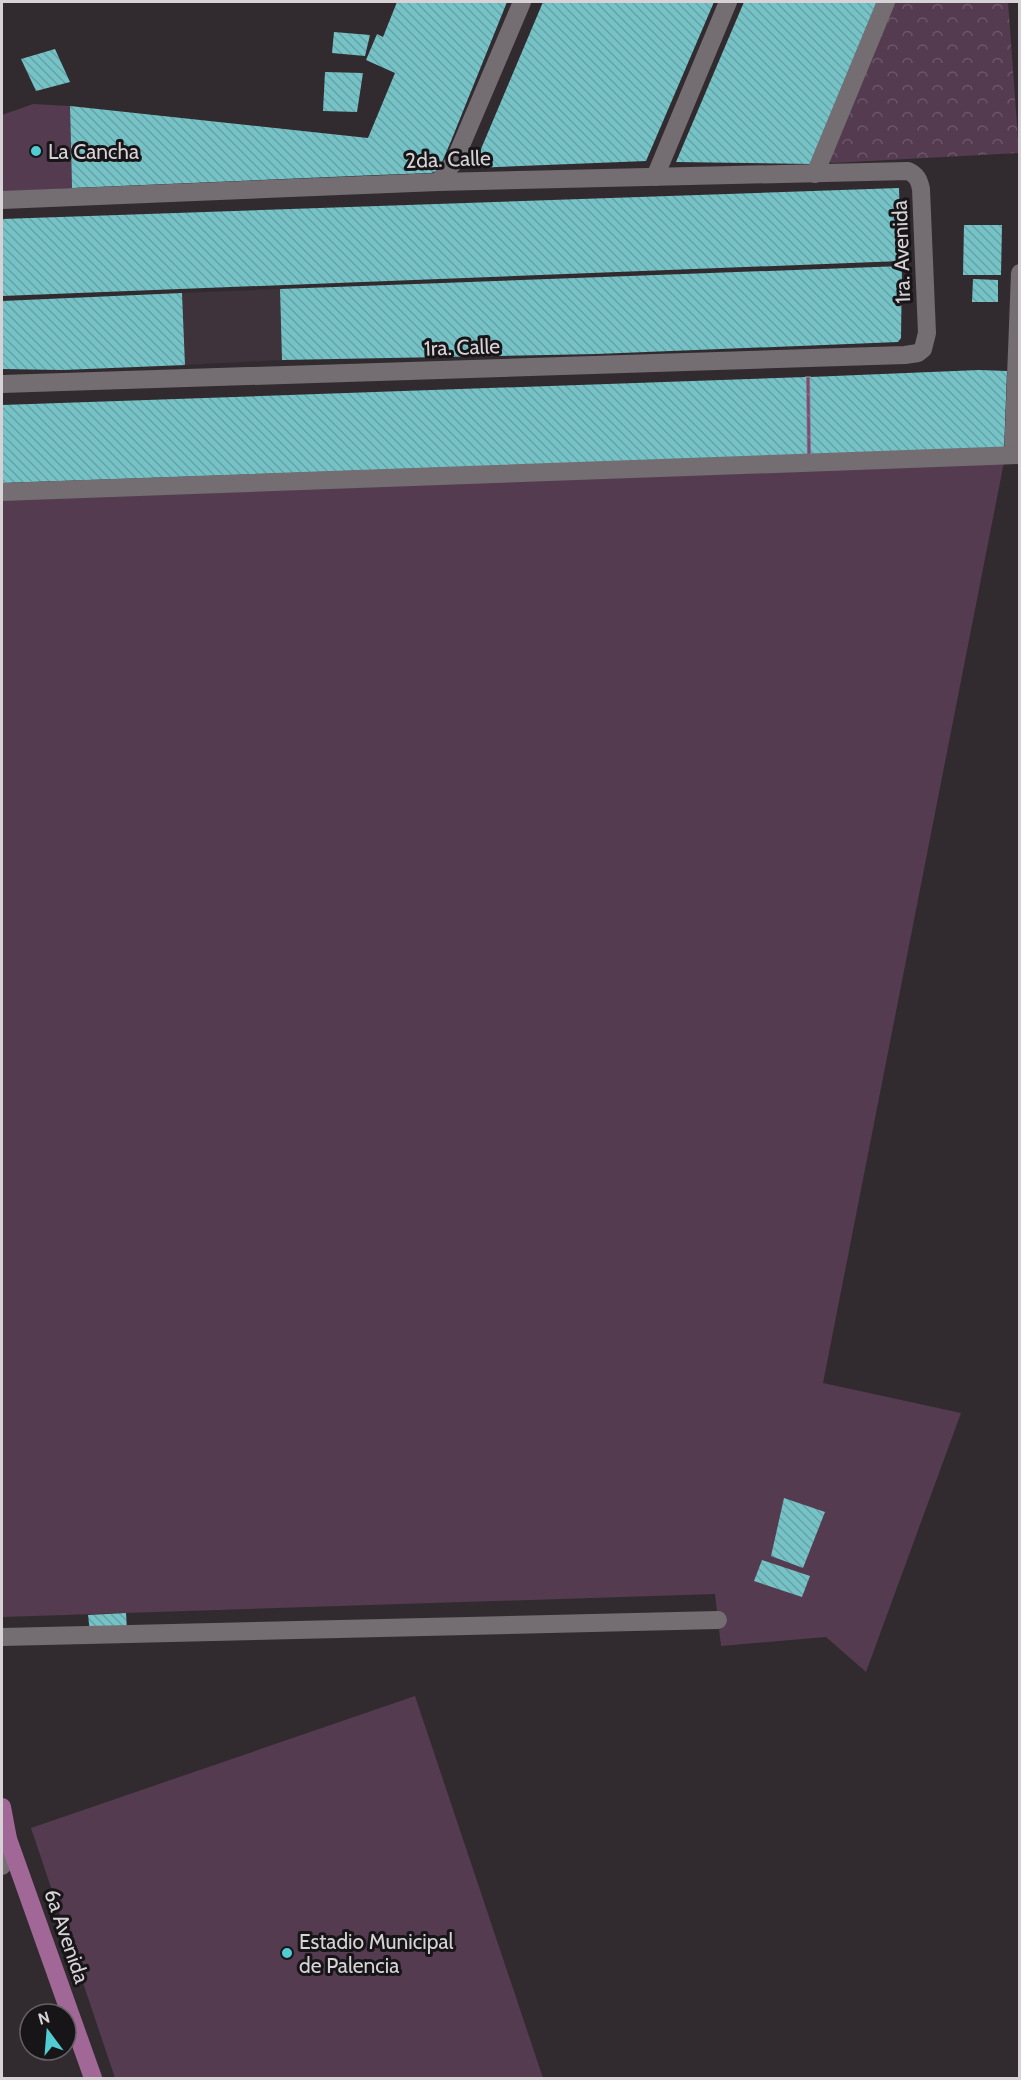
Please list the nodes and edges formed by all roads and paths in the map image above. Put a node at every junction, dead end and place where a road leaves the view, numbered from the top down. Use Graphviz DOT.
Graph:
graph roads {
  1 [pos="522,2"];
  2 [pos="728,2"];
  3 [pos="886,2"];
  4 [pos="896,171"];
  5 [pos="814,174"];
  6 [pos="655,177"];
  7 [pos="438,182"];
  8 [pos="2,200"];
  9 [pos="1020,273"];
  10 [pos="923,349"];
  11 [pos="2,384"];
  12 [pos="1016,455"];
  13 [pos="2,492"];
  14 [pos="718,1620"];
  15 [pos="2,1637"];
  16 [pos="2,1807"];
  17 [pos="8,1839"];
  18 [pos="2,1866"];
  19 [pos="93,2079"];
  1 -- 7 [label="street"];
  2 -- 6 [label="street"];
  3 -- 5 [label="street"];
  4 -- 5 [label="street, 2da. Calle"];
  4 -- 10 [label="street, 1ra. Avenida"];
  5 -- 6 [label="street, 2da. Calle"];
  6 -- 7 [label="street, 2da. Calle"];
  7 -- 8 [label="street, 2da. Calle"];
  9 -- 12 [label="street"];
  10 -- 11 [label="street, 1ra. Calle"];
  12 -- 13 [label="street"];
  14 -- 15 [label="street"];
  16 -- 17 [label="main road, 6a Avenida"];
  17 -- 18 [label="street"];
  17 -- 19 [label="main road, 6a Avenida"];
}
